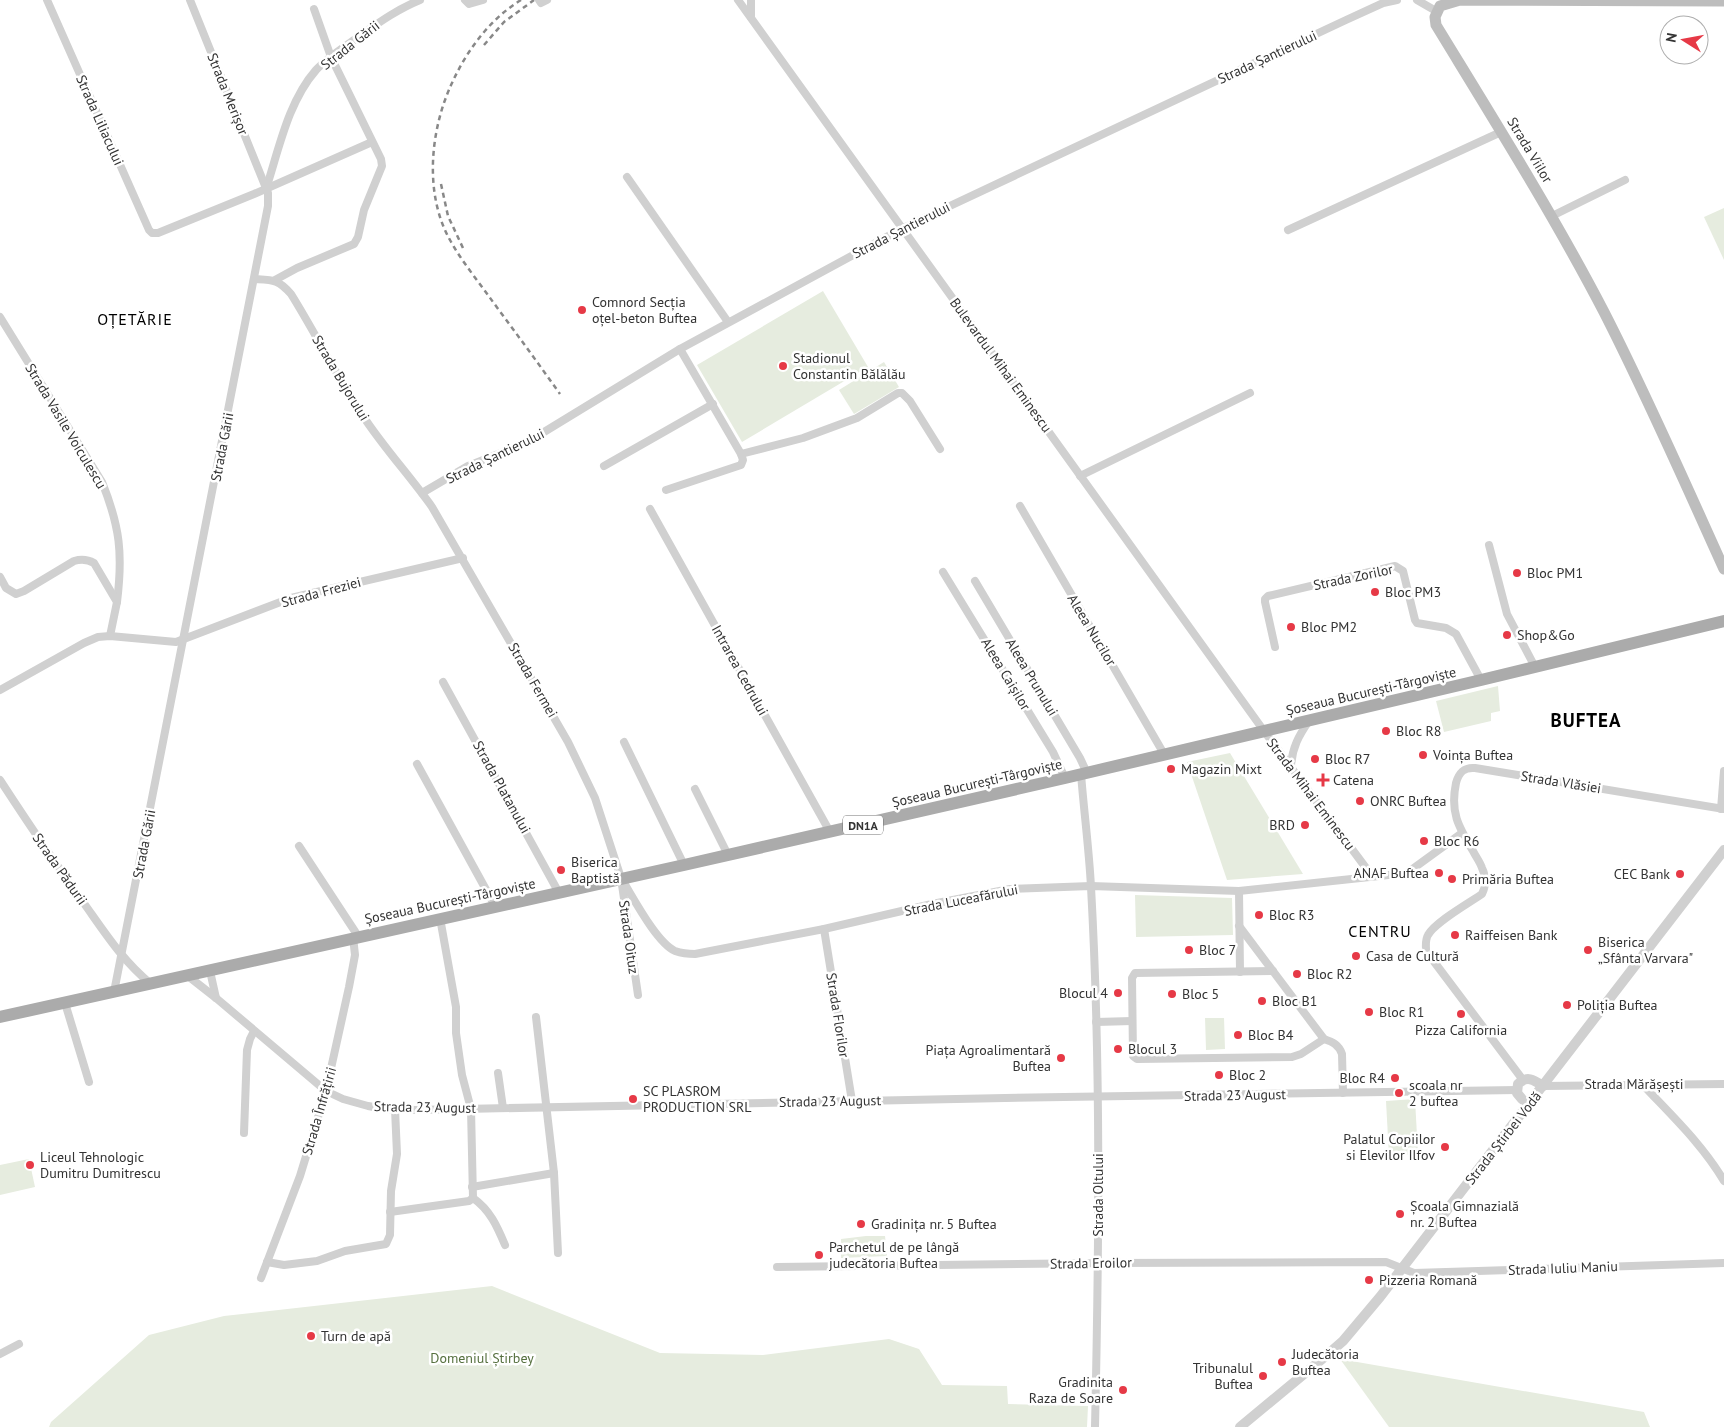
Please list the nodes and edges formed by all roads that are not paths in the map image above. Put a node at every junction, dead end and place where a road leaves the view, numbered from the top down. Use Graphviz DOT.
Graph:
graph roads {
  1 [pos="47,0"];
  2 [pos="190,0"];
  3 [pos="420,0"];
  4 [pos="465,0"];
  5 [pos="483,0"];
  6 [pos="539,0"];
  7 [pos="547,0"];
  8 [pos="738,0"];
  9 [pos="751,0"];
  10 [pos="1396,0"];
  11 [pos="1417,0"];
  12 [pos="1724,1"];
  13 [pos="314,9"];
  14 [pos="1436,11"];
  15 [pos="751,17"];
  16 [pos="331,57"];
  17 [pos="1501,132"];
  18 [pos="372,142"];
  19 [pos="627,178"];
  20 [pos="1625,180"];
  21 [pos="266,188"];
  22 [pos="1552,216"];
  23 [pos="903,228"];
  24 [pos="1288,230"];
  25 [pos="254,279"];
  26 [pos="275,280"];
  27 [pos="0,317"];
  28 [pos="728,322"];
  29 [pos="680,348"];
  30 [pos="1250,393"];
  31 [pos="713,404"];
  32 [pos="940,449"];
  33 [pos="741,454"];
  34 [pos="604,466"];
  35 [pos="1080,476"];
  36 [pos="666,490"];
  37 [pos="422,493"];
  38 [pos="1020,506"];
  39 [pos="650,509"];
  40 [pos="1490,545"];
  41 [pos="463,558"];
  42 [pos="1724,569"];
  43 [pos="944,572"];
  44 [pos="0,577"];
  45 [pos="975,581"];
  46 [pos="116,602"];
  47 [pos="1724,621"];
  48 [pos="110,636"];
  49 [pos="184,639"];
  50 [pos="1275,646"];
  51 [pos="1535,668"];
  52 [pos="1481,680"];
  53 [pos="443,682"];
  54 [pos="0,690"];
  55 [pos="1309,721"];
  56 [pos="1264,731"];
  57 [pos="624,742"];
  58 [pos="1164,754"];
  59 [pos="417,764"];
  60 [pos="1291,766"];
  61 [pos="1724,771"];
  62 [pos="1084,774"];
  63 [pos="1065,778"];
  64 [pos="0,780"];
  65 [pos="695,789"];
  66 [pos="1722,809"];
  67 [pos="830,832"];
  68 [pos="1462,833"];
  69 [pos="299,846"];
  70 [pos="1724,850"];
  71 [pos="728,855"];
  72 [pos="684,865"];
  73 [pos="1372,876"];
  74 [pos="620,878"];
  75 [pos="1091,886"];
  76 [pos="1239,891"];
  77 [pos="559,892"];
  78 [pos="495,906"];
  79 [pos="440,918"];
  80 [pos="1239,926"];
  81 [pos="824,929"];
  82 [pos="355,937"];
  83 [pos="122,956"];
  84 [pos="210,971"];
  85 [pos="1273,971"];
  86 [pos="1240,972"];
  87 [pos="188,976"];
  88 [pos="151,984"];
  89 [pos="114,992"];
  90 [pos="638,995"];
  91 [pos="216,998"];
  92 [pos="65,1003"];
  93 [pos="0,1017"];
  94 [pos="536,1017"];
  95 [pos="1132,1021"];
  96 [pos="1096,1022"];
  97 [pos="254,1031"];
  98 [pos="1324,1039"];
  99 [pos="498,1073"];
  100 [pos="1523,1080"];
  101 [pos="89,1082"];
  102 [pos="1724,1084"];
  103 [pos="1643,1085"];
  104 [pos="1543,1086"];
  105 [pos="1517,1090"];
  106 [pos="326,1091"];
  107 [pos="1343,1093"];
  108 [pos="1097,1097"];
  109 [pos="852,1101"];
  110 [pos="1529,1104"];
  111 [pos="547,1107"];
  112 [pos="471,1108"];
  113 [pos="503,1108"];
  114 [pos="396,1109"];
  115 [pos="244,1133"];
  116 [pos="554,1173"];
  117 [pos="1724,1181"];
  118 [pos="472,1187"];
  119 [pos="473,1198"];
  120 [pos="390,1212"];
  121 [pos="505,1245"];
  122 [pos="558,1253"];
  123 [pos="267,1262"];
  124 [pos="1098,1263"];
  125 [pos="1724,1263"];
  126 [pos="777,1267"];
  127 [pos="1402,1270"];
  128 [pos="261,1278"];
  129 [pos="18,1344"];
  130 [pos="0,1354"];
  131 [pos="1095,1427"];
  132 [pos="1240,1427"];
  1 -- 21 [label="street, Strada Liliacului"];
  2 -- 21 [label="street, Strada Merișor"];
  3 -- 16 [label="street, Strada Gării"];
  4 -- 5 [label="street"];
  6 -- 7 [label="street"];
  8 -- 15 [label="street, Bulevardul Mihai Eminescu"];
  9 -- 15 [label="street"];
  10 -- 23 [label="street, Strada Șantierului"];
  11 -- 14 [label="street"];
  12 -- 14 [label="main road"];
  13 -- 16 [label="street"];
  14 -- 17 [label="main road, Strada Viilor"];
  15 -- 23 [label="street, Bulevardul Mihai Eminescu"];
  16 -- 18 [label="street"];
  16 -- 21 [label="street, Strada Gării"];
  17 -- 22 [label="main road, Strada Viilor"];
  17 -- 24 [label="street"];
  18 -- 21 [label="street"];
  18 -- 26 [label="street"];
  19 -- 28 [label="street"];
  20 -- 22 [label="street"];
  21 -- 25 [label="street, Strada Gării"];
  22 -- 42 [label="main road, Strada Viilor"];
  23 -- 28 [label="street, Strada Șantierului"];
  23 -- 35 [label="street, Bulevardul Mihai Eminescu"];
  25 -- 26 [label="street"];
  25 -- 49 [label="street, Strada Gării"];
  26 -- 37 [label="street, Strada Bujorului"];
  27 -- 46 [label="street, Strada Vasile Voiculescu"];
  28 -- 29 [label="street, Strada Șantierului"];
  29 -- 31 [label="street"];
  29 -- 37 [label="street, Strada Șantierului"];
  30 -- 35 [label="street"];
  31 -- 33 [label="street"];
  31 -- 34 [label="street"];
  32 -- 33 [label="street"];
  33 -- 36 [label="street"];
  35 -- 56 [label="street, Bulevardul Mihai Eminescu"];
  37 -- 41 [label="street, Strada Fermei"];
  38 -- 58 [label="street, Aleea Nucilor"];
  39 -- 67 [label="street, Intrarea Cedrului"];
  40 -- 51 [label="street"];
  41 -- 49 [label="street, Strada Freziei"];
  41 -- 74 [label="street, Strada Fermei"];
  43 -- 63 [label="street, Aleea Caișilor"];
  44 -- 46 [label="street"];
  45 -- 62 [label="street, Aleea Prunului"];
  46 -- 48 [label="street, Strada Vasile Voiculescu"];
  47 -- 51 [label="main road, Șoseaua București-Târgoviște / DN1A"];
  48 -- 49 [label="street, Strada Freziei"];
  48 -- 54 [label="street, Strada Freziei"];
  49 -- 83 [label="street, Strada Gării"];
  50 -- 52 [label="street, Strada Zorilor"];
  51 -- 52 [label="main road, Șoseaua București-Târgoviște / DN1A"];
  52 -- 55 [label="main road, Șoseaua București-Târgoviște / DN1A"];
  53 -- 77 [label="street, Strada Platanului"];
  55 -- 56 [label="main road, Șoseaua București-Târgoviște / DN1A"];
  55 -- 60 [label="street"];
  56 -- 58 [label="main road, Șoseaua București-Târgoviște / DN1A"];
  56 -- 60 [label="street, Strada Mihai Eminescu"];
  57 -- 72 [label="street"];
  58 -- 62 [label="main road, Șoseaua București-Târgoviște / DN1A"];
  59 -- 78 [label="street"];
  60 -- 73 [label="street, Strada Mihai Eminescu"];
  61 -- 66 [label="street"];
  62 -- 63 [label="main road, Șoseaua București-Târgoviște / DN1A"];
  62 -- 75 [label="street, Strada Oltului"];
  63 -- 67 [label="main road, Șoseaua București-Târgoviște / DN1A"];
  64 -- 83 [label="street, Strada Pădurii"];
  65 -- 71 [label="street"];
  66 -- 68 [label="street, Strada Vlăsiei"];
  67 -- 71 [label="main road, Șoseaua București-Târgoviște / DN1A"];
  68 -- 73 [label="street"];
  68 -- 100 [label="street, Strada Vlăsiei"];
  69 -- 82 [label="street"];
  70 -- 104 [label="street, Strada Știrbei Vodă"];
  71 -- 72 [label="main road, Șoseaua București-Târgoviște / DN1A"];
  72 -- 74 [label="main road, Șoseaua București-Târgoviște / DN1A"];
  73 -- 76 [label="street, Strada Luceafărului"];
  74 -- 77 [label="main road, Șoseaua București-Târgoviște / DN1A"];
  74 -- 81 [label="street, Strada Luceafărului"];
  74 -- 90 [label="street, Strada Oituz"];
  75 -- 76 [label="street, Strada Luceafărului"];
  75 -- 81 [label="street, Strada Luceafărului"];
  75 -- 96 [label="street, Strada Oltului"];
  76 -- 80 [label="street"];
  77 -- 78 [label="main road, Șoseaua București-Târgoviște / DN1A"];
  78 -- 79 [label="main road, Șoseaua București-Târgoviște / DN1A"];
  79 -- 82 [label="main road, Șoseaua București-Târgoviște / DN1A"];
  79 -- 112 [label="street"];
  80 -- 85 [label="street"];
  80 -- 86 [label="street"];
  81 -- 109 [label="street, Strada Florilor"];
  82 -- 84 [label="main road, Șoseaua București-Târgoviște / DN1A"];
  82 -- 106 [label="street, Strada Înfrățirii"];
  83 -- 88 [label="street, Strada Pădurii"];
  83 -- 89 [label="street, Strada Gării"];
  84 -- 87 [label="main road, Șoseaua București-Târgoviște / DN1A"];
  84 -- 91 [label="street"];
  85 -- 86 [label="street"];
  85 -- 98 [label="street"];
  86 -- 95 [label="street"];
  87 -- 88 [label="main road, Șoseaua București-Târgoviște / DN1A"];
  87 -- 91 [label="street, Strada 23 August"];
  88 -- 89 [label="main road, Șoseaua București-Târgoviște / DN1A"];
  89 -- 92 [label="main road, Șoseaua București-Târgoviște / DN1A"];
  91 -- 97 [label="street, Strada 23 August"];
  92 -- 93 [label="main road, Șoseaua București-Târgoviște / DN1A"];
  92 -- 101 [label="street"];
  94 -- 111 [label="street"];
  95 -- 96 [label="street"];
  95 -- 98 [label="street"];
  96 -- 108 [label="street, Strada Oltului"];
  97 -- 106 [label="street, Strada 23 August"];
  97 -- 115 [label="street"];
  98 -- 107 [label="street"];
  99 -- 113 [label="street"];
  100 -- 104 [label="street"];
  100 -- 105 [label="street"];
  102 -- 103 [label="street, Strada Mărășești"];
  103 -- 104 [label="street, Strada Mărășești"];
  103 -- 117 [label="street"];
  104 -- 110 [label="street, Strada Știrbei Vodă"];
  105 -- 107 [label="street, Strada 23 August"];
  105 -- 110 [label="street"];
  106 -- 114 [label="street, Strada 23 August"];
  106 -- 123 [label="street, Strada Înfrățirii"];
  107 -- 108 [label="street, Strada 23 August"];
  108 -- 109 [label="street, Strada 23 August"];
  108 -- 124 [label="street, Strada Oltului"];
  109 -- 111 [label="street, Strada 23 August"];
  110 -- 127 [label="street, Strada Știrbei Vodă"];
  111 -- 113 [label="street, Strada 23 August"];
  111 -- 116 [label="street"];
  112 -- 113 [label="street, Strada 23 August"];
  112 -- 114 [label="street, Strada 23 August"];
  112 -- 118 [label="street"];
  114 -- 120 [label="street"];
  116 -- 118 [label="street"];
  116 -- 122 [label="street"];
  118 -- 119 [label="street"];
  119 -- 120 [label="street"];
  119 -- 121 [label="street"];
  120 -- 123 [label="street"];
  123 -- 128 [label="street, Strada Înfrățirii"];
  124 -- 126 [label="street, Strada Eroilor"];
  124 -- 127 [label="street, Strada Eroilor"];
  124 -- 131 [label="street, Strada Oltului"];
  125 -- 127 [label="street, Strada Iuliu Maniu"];
  127 -- 132 [label="street, Strada Știrbei Vodă"];
  129 -- 130 [label="street"];
}
